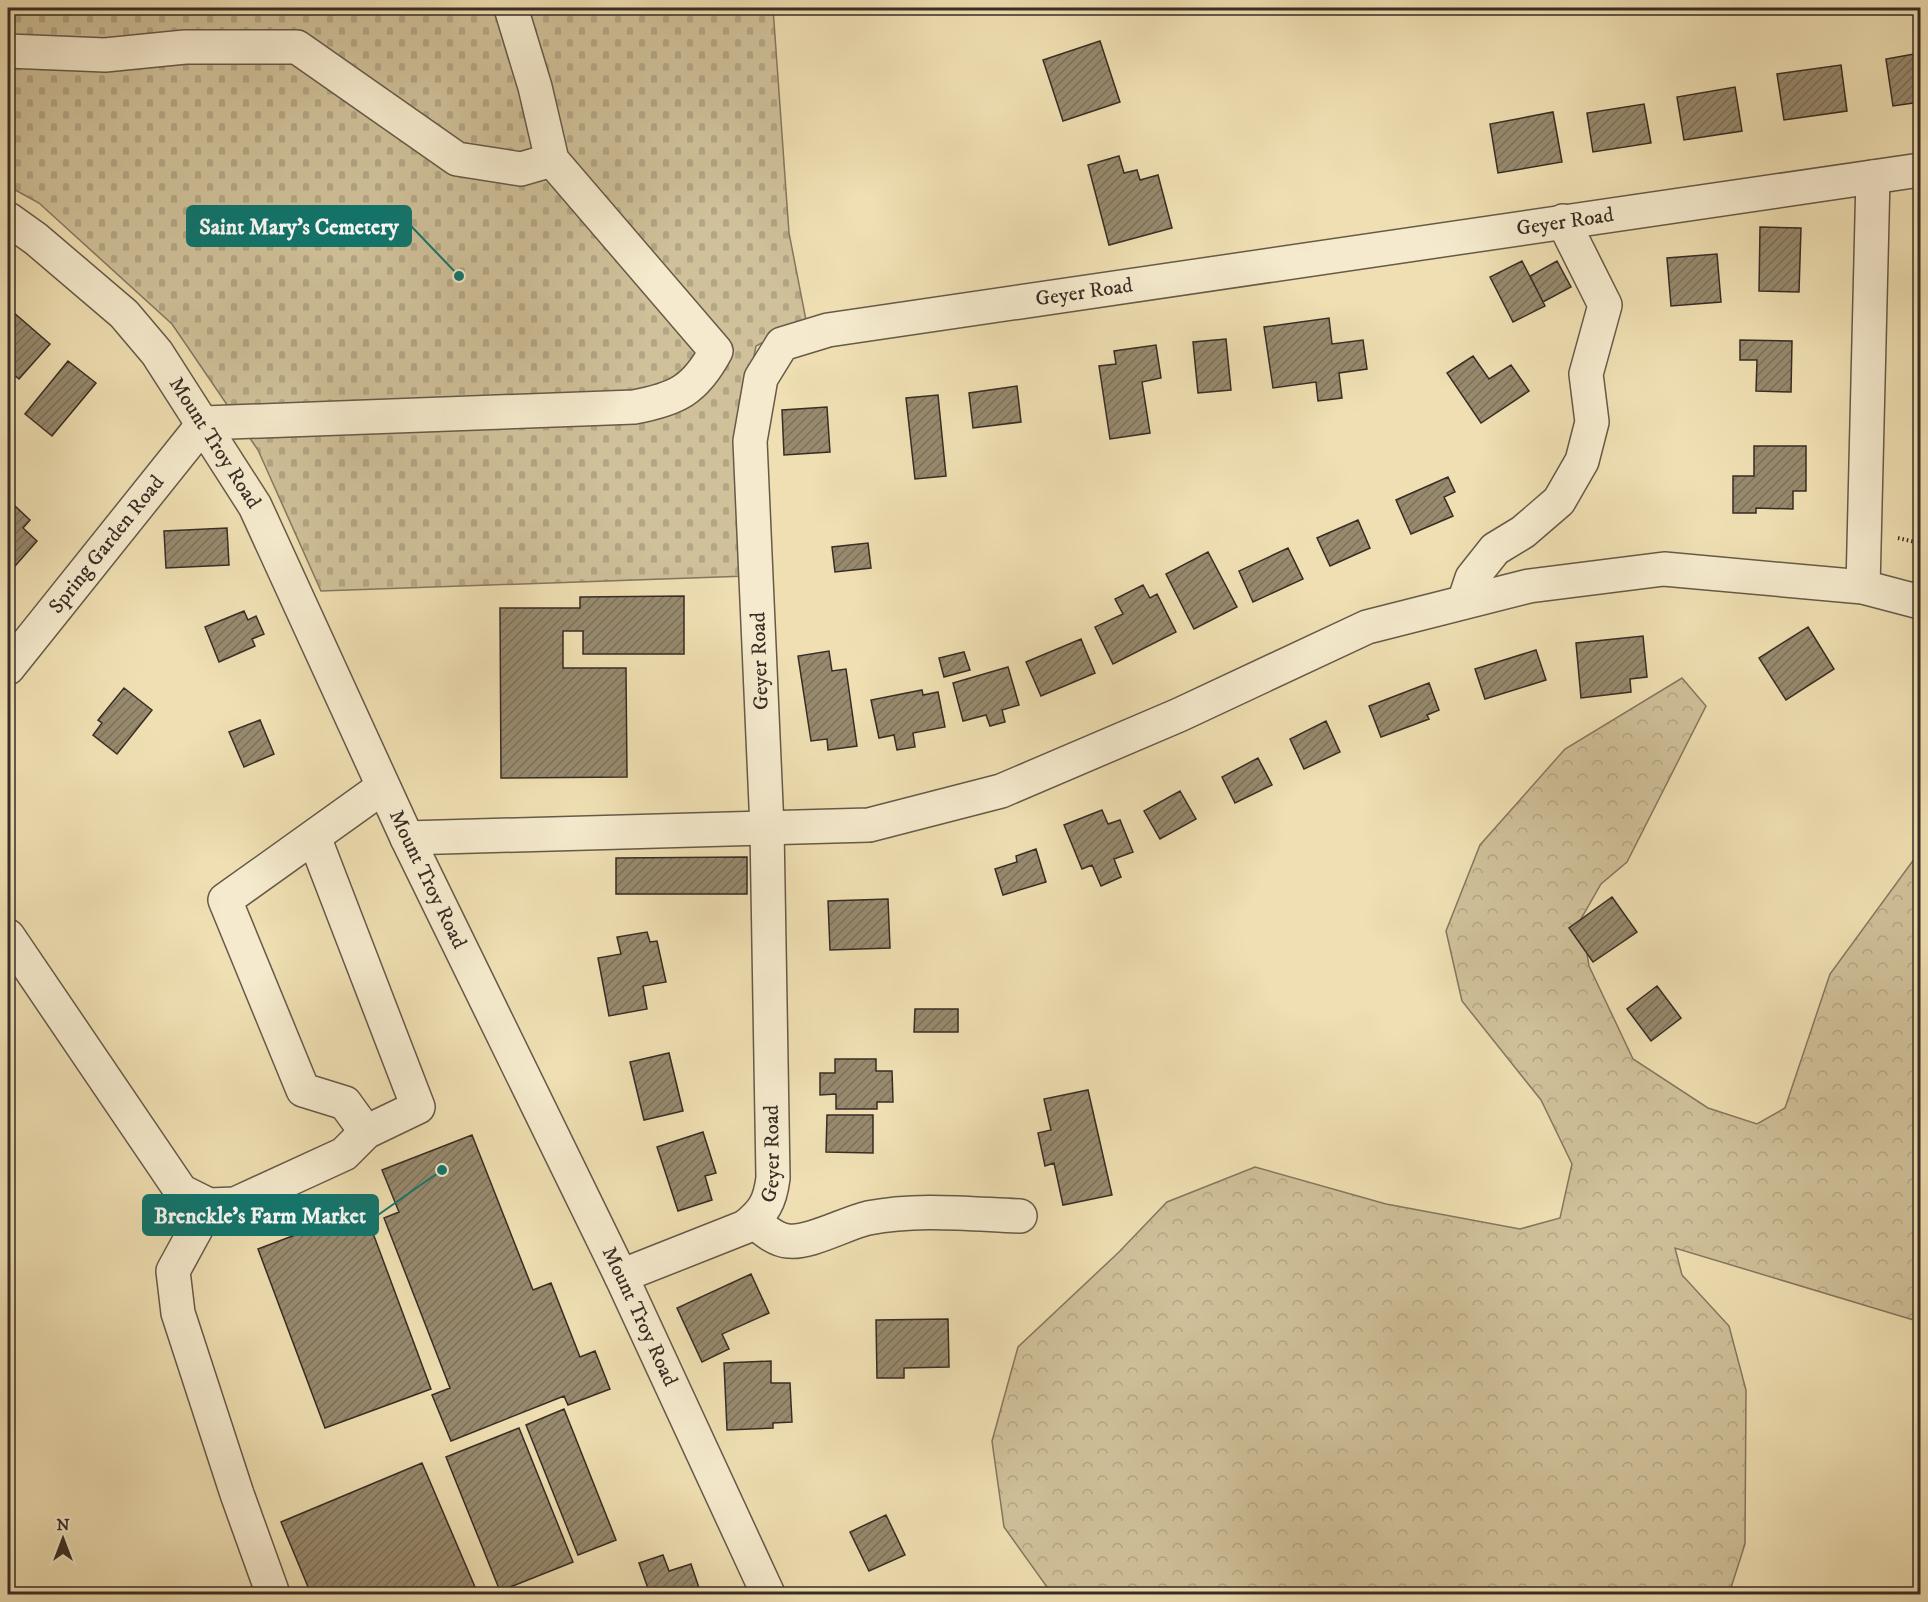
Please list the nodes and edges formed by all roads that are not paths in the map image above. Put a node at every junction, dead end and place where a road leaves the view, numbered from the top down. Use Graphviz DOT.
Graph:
graph roads {
  1 [pos="511,8"];
  2 [pos="8,51"];
  3 [pos="552,160"];
  4 [pos="1920,170"];
  5 [pos="1873,177"];
  6 [pos="8,219"];
  7 [pos="1563,221"];
  8 [pos="204,423"];
  9 [pos="1863,587"];
  10 [pos="1464,602"];
  11 [pos="1920,602"];
  12 [pos="8,668"];
  13 [pos="383,787"];
  14 [pos="767,828"];
  15 [pos="314,837"];
  16 [pos="407,838"];
  17 [pos="8,936"];
  18 [pos="366,1132"];
  19 [pos="209,1205"];
  20 [pos="1020,1216"];
  21 [pos="753,1221"];
  22 [pos="621,1276"];
  23 [pos="273,1594"];
  24 [pos="768,1594"];
  1 -- 3 [label="street"];
  2 -- 3 [label="street"];
  3 -- 8 [label="street"];
  4 -- 5 [label="street, Geyer Road"];
  5 -- 7 [label="street, Geyer Road"];
  5 -- 9 [label="street"];
  6 -- 8 [label="street, Mount Troy Road"];
  7 -- 10 [label="street"];
  7 -- 14 [label="street, Geyer Road"];
  8 -- 12 [label="street, Spring Garden Road"];
  8 -- 13 [label="street, Mount Troy Road"];
  9 -- 10 [label="street"];
  9 -- 11 [label="street"];
  10 -- 14 [label="street"];
  13 -- 15 [label="street"];
  13 -- 16 [label="street, Mount Troy Road"];
  14 -- 16 [label="street"];
  14 -- 21 [label="street, Geyer Road"];
  15 -- 18 [label="street"];
  15 -- 18 [label="street"];
  16 -- 22 [label="street, Mount Troy Road"];
  17 -- 19 [label="street"];
  18 -- 19 [label="street"];
  19 -- 23 [label="street"];
  20 -- 21 [label="street"];
  21 -- 22 [label="street, Geyer Road"];
  22 -- 24 [label="street, Mount Troy Road"];
}
